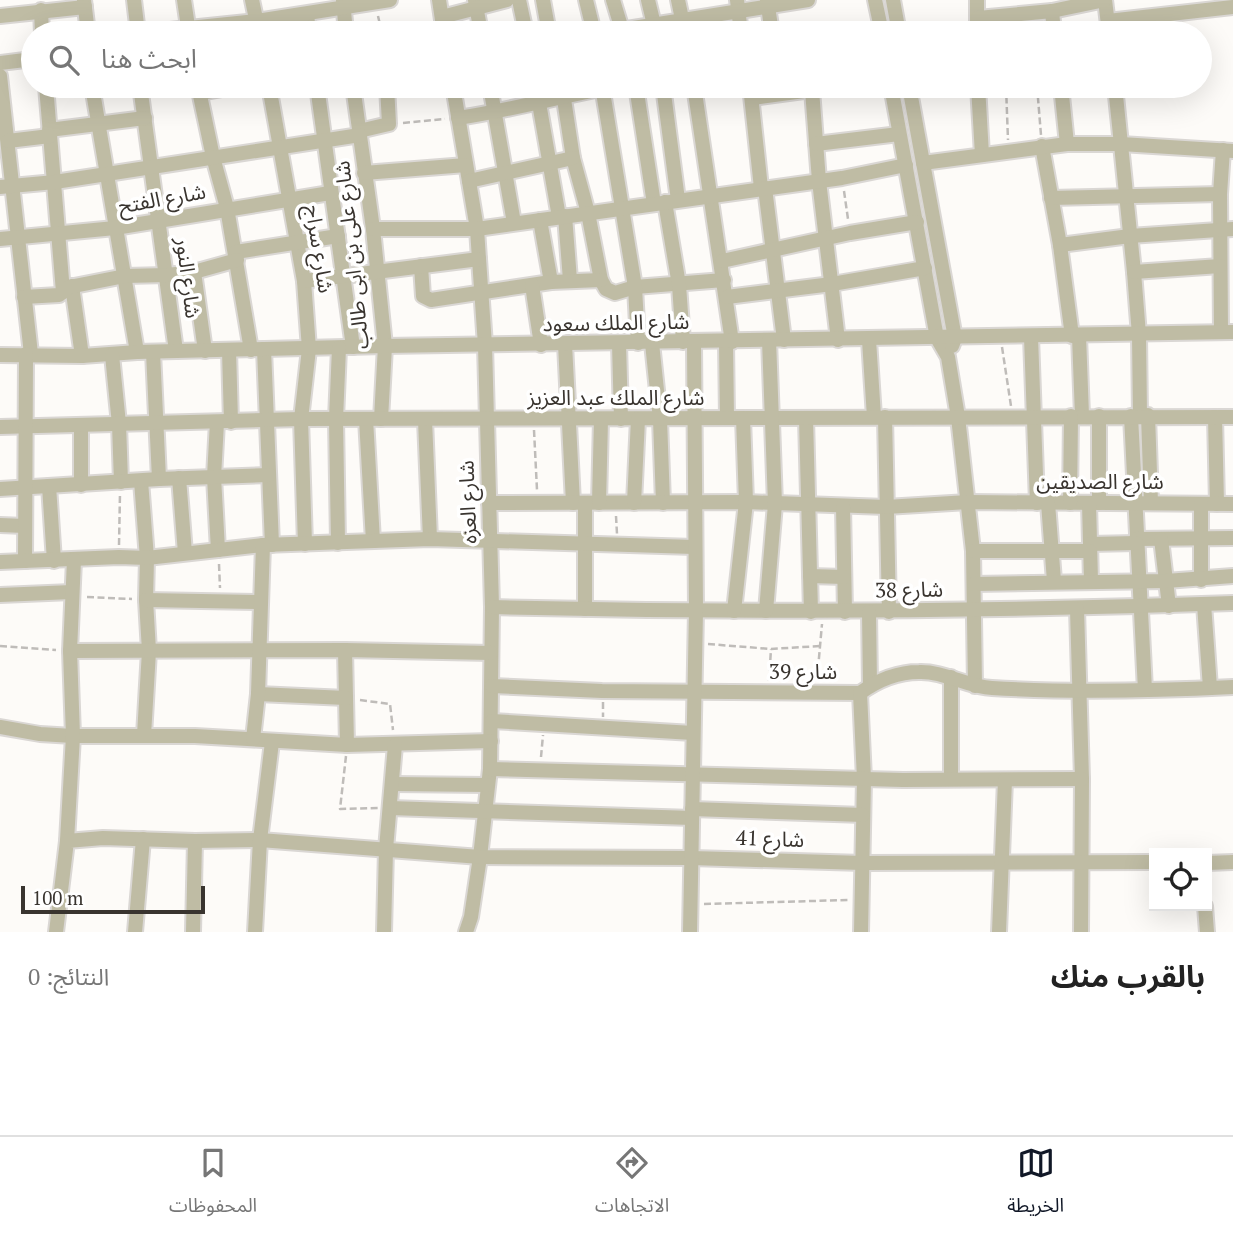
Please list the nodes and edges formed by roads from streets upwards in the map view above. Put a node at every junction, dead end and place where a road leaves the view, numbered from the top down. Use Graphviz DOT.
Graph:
graph roads {
  1 [pos="134,0"];
  2 [pos="184,0"];
  3 [pos="252,0"];
  4 [pos="439,0"];
  5 [pos="507,0"];
  6 [pos="519,0"];
  7 [pos="543,0"];
  8 [pos="586,0"];
  9 [pos="613,0"];
  10 [pos="648,0"];
  11 [pos="678,0"];
  12 [pos="808,0"];
  13 [pos="875,0"];
  14 [pos="893,0"];
  15 [pos="977,0"];
  16 [pos="1105,0"];
  17 [pos="383,1"];
  18 [pos="767,3"];
  19 [pos="85,4"];
  20 [pos="343,4"];
  21 [pos="475,4"];
  22 [pos="737,6"];
  23 [pos="1233,7"];
  24 [pos="41,10"];
  25 [pos="1052,11"];
  26 [pos="307,14"];
  27 [pos="0,16"];
  28 [pos="442,17"];
  29 [pos="978,18"];
  30 [pos="41,21"];
  31 [pos="137,21"];
  32 [pos="187,21"];
  33 [pos="257,21"];
  34 [pos="281,21"];
  35 [pos="308,21"];
  36 [pos="442,21"];
  37 [pos="523,21"];
  38 [pos="547,21"];
  39 [pos="591,21"];
  40 [pos="620,21"];
  41 [pos="653,21"];
  42 [pos="683,21"];
  43 [pos="699,21"];
  44 [pos="770,21"];
  45 [pos="879,21"];
  46 [pos="897,21"];
  47 [pos="978,21"];
  48 [pos="1053,21"];
  49 [pos="1108,21"];
  50 [pos="1146,21"];
  51 [pos="21,60"];
  52 [pos="0,63"];
  53 [pos="0,76"];
  54 [pos="47,98"];
  55 [pos="95,98"];
  56 [pos="142,98"];
  57 [pos="201,98"];
  58 [pos="271,98"];
  59 [pos="319,98"];
  60 [pos="355,98"];
  61 [pos="388,98"];
  62 [pos="455,98"];
  63 [pos="493,98"];
  64 [pos="539,98"];
  65 [pos="548,98"];
  66 [pos="564,98"];
  67 [pos="604,98"];
  68 [pos="639,98"];
  69 [pos="663,98"];
  70 [pos="696,98"];
  71 [pos="752,98"];
  72 [pos="813,98"];
  73 [pos="893,98"];
  74 [pos="911,98"];
  75 [pos="979,98"];
  76 [pos="1062,98"];
  77 [pos="1116,98"];
  78 [pos="540,102"];
  79 [pos="495,112"];
  80 [pos="145,118"];
  81 [pos="458,118"];
  82 [pos="3,123"];
  83 [pos="100,125"];
  84 [pos="50,133"];
  85 [pos="360,133"];
  86 [pos="898,134"];
  87 [pos="324,140"];
  88 [pos="8,141"];
  89 [pos="816,144"];
  90 [pos="1068,144"];
  91 [pos="1121,144"];
  92 [pos="280,146"];
  93 [pos="1042,146"];
  94 [pos="1228,150"];
  95 [pos="982,155"];
  96 [pos="213,157"];
  97 [pos="573,159"];
  98 [pos="923,163"];
  99 [pos="549,164"];
  100 [pos="906,164"];
  101 [pos="466,165"];
  102 [pos="151,167"];
  103 [pos="108,173"];
  104 [pos="364,173"];
  105 [pos="505,173"];
  106 [pos="469,181"];
  107 [pos="819,181"];
  108 [pos="55,182"];
  109 [pos="6,187"];
  110 [pos="763,188"];
  111 [pos="330,192"];
  112 [pos="1220,194"];
  113 [pos="709,196"];
  114 [pos="1126,196"];
  115 [pos="1051,198"];
  116 [pos="290,200"];
  117 [pos="666,202"];
  118 [pos="227,208"];
  119 [pos="623,208"];
  120 [pos="588,213"];
  121 [pos="562,216"];
  122 [pos="159,219"];
  123 [pos="540,220"];
  124 [pos="917,222"];
  125 [pos="514,223"];
  126 [pos="115,228"];
  127 [pos="373,229"];
  128 [pos="477,229"];
  129 [pos="1227,229"];
  130 [pos="58,235"];
  131 [pos="338,236"];
  132 [pos="1130,236"];
  133 [pos="0,239"];
  134 [pos="17,239"];
  135 [pos="825,239"];
  136 [pos="297,242"];
  137 [pos="1060,245"];
  138 [pos="773,250"];
  139 [pos="236,256"];
  140 [pos="479,259"];
  141 [pos="722,261"];
  142 [pos="421,266"];
  143 [pos="1220,266"];
  144 [pos="925,268"];
  145 [pos="194,272"];
  146 [pos="378,272"];
  147 [pos="1134,272"];
  148 [pos="167,275"];
  149 [pos="125,276"];
  150 [pos="343,276"];
  151 [pos="570,280"];
  152 [pos="601,280"];
  153 [pos="724,280"];
  154 [pos="304,281"];
  155 [pos="551,282"];
  156 [pos="832,284"];
  157 [pos="532,285"];
  158 [pos="679,285"];
  159 [pos="635,287"];
  160 [pos="68,289"];
  161 [pos="776,291"];
  162 [pos="481,293"];
  163 [pos="24,297"];
  164 [pos="727,297"];
  165 [pos="1227,332"];
  166 [pos="1139,335"];
  167 [pos="1075,336"];
  168 [pos="1031,337"];
  169 [pos="937,338"];
  170 [pos="955,338"];
  171 [pos="776,340"];
  172 [pos="838,340"];
  173 [pos="869,340"];
  174 [pos="688,342"];
  175 [pos="729,342"];
  176 [pos="619,343"];
  177 [pos="645,343"];
  178 [pos="565,344"];
  179 [pos="485,345"];
  180 [pos="541,345"];
  181 [pos="385,346"];
  182 [pos="309,348"];
  183 [pos="346,348"];
  184 [pos="258,349"];
  185 [pos="229,350"];
  186 [pos="176,351"];
  187 [pos="205,351"];
  188 [pos="137,352"];
  189 [pos="153,352"];
  190 [pos="29,354"];
  191 [pos="0,355"];
  192 [pos="112,355"];
  193 [pos="82,356"];
  194 [pos="948,357"];
  195 [pos="1035,416"];
  196 [pos="1076,416"];
  197 [pos="1099,416"];
  198 [pos="1140,416"];
  199 [pos="879,417"];
  200 [pos="958,417"];
  201 [pos="1215,417"];
  202 [pos="1233,417"];
  203 [pos="693,418"];
  204 [pos="727,418"];
  205 [pos="743,418"];
  206 [pos="772,418"];
  207 [pos="806,418"];
  208 [pos="301,419"];
  209 [pos="336,419"];
  210 [pos="374,419"];
  211 [pos="486,419"];
  212 [pos="568,419"];
  213 [pos="601,419"];
  214 [pos="621,419"];
  215 [pos="638,419"];
  216 [pos="660,419"];
  217 [pos="425,420"];
  218 [pos="267,421"];
  219 [pos="155,422"];
  220 [pos="224,422"];
  221 [pos="119,424"];
  222 [pos="81,425"];
  223 [pos="26,426"];
  224 [pos="0,428"];
  225 [pos="269,475"];
  226 [pos="214,477"];
  227 [pos="179,478"];
  228 [pos="159,479"];
  229 [pos="141,481"];
  230 [pos="121,482"];
  231 [pos="81,485"];
  232 [pos="25,486"];
  233 [pos="49,486"];
  234 [pos="0,489"];
  235 [pos="746,502"];
  236 [pos="968,502"];
  237 [pos="489,503"];
  238 [pos="585,503"];
  239 [pos="634,503"];
  240 [pos="663,503"];
  241 [pos="694,503"];
  242 [pos="1042,503"];
  243 [pos="1070,503"];
  244 [pos="1094,503"];
  245 [pos="1133,503"];
  246 [pos="1151,503"];
  247 [pos="775,504"];
  248 [pos="808,504"];
  249 [pos="1201,504"];
  250 [pos="1217,504"];
  251 [pos="1233,504"];
  252 [pos="843,506"];
  253 [pos="887,507"];
  254 [pos="0,526"];
  255 [pos="25,526"];
  256 [pos="1233,538"];
  257 [pos="430,539"];
  258 [pos="1161,539"];
  259 [pos="1201,539"];
  260 [pos="373,541"];
  261 [pos="491,541"];
  262 [pos="1136,541"];
  263 [pos="338,543"];
  264 [pos="585,543"];
  265 [pos="305,544"];
  266 [pos="267,545"];
  267 [pos="694,547"];
  268 [pos="1090,548"];
  269 [pos="218,550"];
  270 [pos="973,551"];
  271 [pos="1052,552"];
  272 [pos="185,553"];
  273 [pos="147,558"];
  274 [pos="74,560"];
  275 [pos="25,561"];
  276 [pos="54,561"];
  277 [pos="0,562"];
  278 [pos="810,576"];
  279 [pos="1233,576"];
  280 [pos="844,577"];
  281 [pos="1139,580"];
  282 [pos="1201,580"];
  283 [pos="1054,581"];
  284 [pos="1091,581"];
  285 [pos="1166,581"];
  286 [pos="974,584"];
  287 [pos="72,592"];
  288 [pos="0,595"];
  289 [pos="146,600"];
  290 [pos="260,602"];
  291 [pos="1233,603"];
  292 [pos="1204,604"];
  293 [pos="1140,606"];
  294 [pos="1170,606"];
  295 [pos="492,607"];
  296 [pos="585,609"];
  297 [pos="1077,609"];
  298 [pos="696,610"];
  299 [pos="975,610"];
  300 [pos="734,611"];
  301 [pos="766,611"];
  302 [pos="817,612"];
  303 [pos="845,612"];
  304 [pos="869,612"];
  305 [pos="890,612"];
  306 [pos="345,650"];
  307 [pos="70,651"];
  308 [pos="149,651"];
  309 [pos="258,651"];
  310 [pos="491,653"];
  311 [pos="951,677"];
  312 [pos="975,685"];
  313 [pos="492,686"];
  314 [pos="1233,687"];
  315 [pos="1210,688"];
  316 [pos="865,689"];
  317 [pos="1080,690"];
  318 [pos="1144,690"];
  319 [pos="693,692"];
  320 [pos="258,694"];
  321 [pos="346,698"];
  322 [pos="492,721"];
  323 [pos="0,727"];
  324 [pos="693,733"];
  325 [pos="144,735"];
  326 [pos="72,736"];
  327 [pos="253,740"];
  328 [pos="491,741"];
  329 [pos="272,742"];
  330 [pos="346,745"];
  331 [pos="395,745"];
  332 [pos="490,769"];
  333 [pos="692,774"];
  334 [pos="864,779"];
  335 [pos="951,779"];
  336 [pos="1082,779"];
  337 [pos="1006,780"];
  338 [pos="393,784"];
  339 [pos="487,785"];
  340 [pos="390,808"];
  341 [pos="484,812"];
  342 [pos="692,814"];
  343 [pos="863,815"];
  344 [pos="142,839"];
  345 [pos="260,840"];
  346 [pos="67,841"];
  347 [pos="195,841"];
  348 [pos="386,849"];
  349 [pos="480,857"];
  350 [pos="691,858"];
  351 [pos="1082,862"];
  352 [pos="1149,862"];
  353 [pos="1233,862"];
  354 [pos="863,863"];
  355 [pos="1003,863"];
  356 [pos="1212,863"];
  357 [pos="1205,911"];
  358 [pos="471,917"];
  359 [pos="56,932"];
  360 [pos="135,932"];
  361 [pos="193,932"];
  362 [pos="256,932"];
  363 [pos="384,932"];
  364 [pos="466,932"];
  365 [pos="474,932"];
  366 [pos="690,932"];
  367 [pos="861,932"];
  368 [pos="999,932"];
  369 [pos="1082,932"];
  370 [pos="1207,932"];
  1 -- 31 [label="street"];
  2 -- 32 [label="street"];
  3 -- 33 [label="street"];
  4 -- 28 [label="street"];
  5 -- 21 [label="street"];
  6 -- 37 [label="street"];
  7 -- 38 [label="street"];
  8 -- 39 [label="street"];
  9 -- 40 [label="street"];
  10 -- 41 [label="street"];
  11 -- 42 [label="street"];
  12 -- 18 [label="street"];
  13 -- 45 [label="street"];
  14 -- 46 [label="street"];
  15 -- 29 [label="street"];
  16 -- 25 [label="street"];
  16 -- 49 [label="street"];
  17 -- 20 [label="street"];
  18 -- 22 [label="street"];
  18 -- 44 [label="street"];
  19 -- 24 [label="street"];
  20 -- 26 [label="street"];
  21 -- 28 [label="street"];
  22 -- 43 [label="street"];
  23 -- 50 [label="street"];
  24 -- 27 [label="street"];
  24 -- 30 [label="street"];
  25 -- 29 [label="street"];
  25 -- 48 [label="street"];
  26 -- 34 [label="street"];
  26 -- 35 [label="street"];
  28 -- 36 [label="street"];
  29 -- 47 [label="street"];
  51 -- 52 [label="street"];
  53 -- 82 [label="street"];
  54 -- 84 [label="street"];
  55 -- 83 [label="street"];
  56 -- 80 [label="street, شارع النور"];
  57 -- 96 [label="street"];
  58 -- 92 [label="street, شارع سراج"];
  59 -- 87 [label="street"];
  60 -- 85 [label="street, شارع على بن ابى طالب"];
  61 -- 85 [label="street"];
  62 -- 81 [label="street, شارع العزه"];
  63 -- 79 [label="street"];
  64 -- 78 [label="street"];
  65 -- 78 [label="street"];
  66 -- 97 [label="street"];
  67 -- 119 [label="street"];
  68 -- 117 [label="street"];
  69 -- 117 [label="street"];
  70 -- 113 [label="street"];
  71 -- 110 [label="street"];
  72 -- 89 [label="street"];
  73 -- 86 [label="street"];
  74 -- 98 [label="street"];
  75 -- 95 [label="street"];
  76 -- 90 [label="street"];
  77 -- 91 [label="street"];
  78 -- 79 [label="street"];
  78 -- 99 [label="street"];
  79 -- 81 [label="street"];
  79 -- 105 [label="street"];
  80 -- 83 [label="street"];
  80 -- 102 [label="street, شارع النور"];
  81 -- 101 [label="street, شارع العزه"];
  82 -- 88 [label="street"];
  83 -- 84 [label="street"];
  83 -- 103 [label="street"];
  84 -- 88 [label="street"];
  84 -- 108 [label="street"];
  85 -- 87 [label="street"];
  85 -- 104 [label="street, شارع على بن ابى طالب"];
  86 -- 89 [label="street"];
  86 -- 100 [label="street"];
  87 -- 92 [label="street"];
  87 -- 111 [label="street"];
  88 -- 109 [label="street"];
  89 -- 107 [label="street"];
  90 -- 91 [label="street"];
  90 -- 93 [label="street"];
  91 -- 94 [label="street"];
  91 -- 114 [label="street"];
  92 -- 96 [label="street"];
  92 -- 116 [label="street, شارع سراج"];
  93 -- 95 [label="street"];
  93 -- 115 [label="street"];
  94 -- 112 [label="street"];
  95 -- 98 [label="street"];
  96 -- 102 [label="street"];
  96 -- 118 [label="street"];
  97 -- 99 [label="street"];
  97 -- 120 [label="street"];
  98 -- 170 [label="street"];
  99 -- 105 [label="street"];
  99 -- 121 [label="street"];
  100 -- 107 [label="street"];
  100 -- 124 [label="street"];
  101 -- 104 [label="street"];
  101 -- 106 [label="street, شارع العزه"];
  102 -- 103 [label="street"];
  102 -- 122 [label="street, شارع النور"];
  103 -- 108 [label="street"];
  103 -- 126 [label="street"];
  104 -- 127 [label="street, شارع على بن ابى طالب"];
  105 -- 106 [label="street"];
  105 -- 125 [label="street"];
  106 -- 128 [label="street, شارع العزه"];
  107 -- 110 [label="street"];
  107 -- 135 [label="street"];
  108 -- 109 [label="street"];
  108 -- 130 [label="street"];
  109 -- 134 [label="street"];
  110 -- 113 [label="street"];
  110 -- 138 [label="street"];
  111 -- 116 [label="street, شارع الفتح"];
  111 -- 131 [label="street"];
  112 -- 114 [label="street"];
  112 -- 129 [label="street"];
  113 -- 117 [label="street"];
  113 -- 141 [label="street"];
  114 -- 115 [label="street"];
  114 -- 132 [label="street"];
  115 -- 137 [label="street"];
  116 -- 118 [label="street, شارع الفتح"];
  116 -- 136 [label="street, شارع سراج"];
  117 -- 119 [label="street"];
  117 -- 158 [label="street"];
  118 -- 122 [label="street, شارع الفتح"];
  118 -- 139 [label="street"];
  119 -- 120 [label="street"];
  119 -- 159 [label="street"];
  120 -- 121 [label="street"];
  120 -- 152 [label="street"];
  121 -- 123 [label="street"];
  121 -- 151 [label="street"];
  122 -- 126 [label="street, شارع الفتح"];
  122 -- 148 [label="street, شارع النور"];
  123 -- 125 [label="street"];
  123 -- 155 [label="street"];
  124 -- 135 [label="street"];
  124 -- 144 [label="street"];
  125 -- 128 [label="street"];
  126 -- 130 [label="street, شارع الفتح"];
  126 -- 149 [label="street"];
  127 -- 128 [label="street"];
  127 -- 146 [label="street, شارع على بن ابى طالب"];
  128 -- 140 [label="street, شارع العزه"];
  129 -- 132 [label="street"];
  129 -- 143 [label="street"];
  130 -- 134 [label="street, شارع الفتح"];
  130 -- 160 [label="street"];
  131 -- 136 [label="street"];
  131 -- 150 [label="street"];
  132 -- 137 [label="street"];
  132 -- 147 [label="street"];
  133 -- 134 [label="street, شارع الفتح"];
  134 -- 163 [label="street"];
  135 -- 138 [label="street"];
  135 -- 156 [label="street"];
  136 -- 139 [label="street"];
  136 -- 154 [label="street, شارع سراج"];
  137 -- 167 [label="street"];
  138 -- 141 [label="street"];
  138 -- 161 [label="street"];
  139 -- 145 [label="street"];
  139 -- 184 [label="street"];
  140 -- 142 [label="street"];
  140 -- 162 [label="street, شارع العزه"];
  141 -- 153 [label="street"];
  142 -- 146 [label="street"];
  142 -- 162 [label="street"];
  143 -- 147 [label="street"];
  143 -- 165 [label="street"];
  144 -- 156 [label="street"];
  144 -- 169 [label="street"];
  145 -- 148 [label="street"];
  145 -- 187 [label="street"];
  146 -- 150 [label="street"];
  146 -- 181 [label="street, شارع على بن ابى طالب"];
  147 -- 166 [label="street"];
  148 -- 149 [label="street"];
  148 -- 186 [label="street, شارع النور"];
  149 -- 160 [label="street"];
  149 -- 188 [label="street"];
  150 -- 154 [label="street"];
  150 -- 183 [label="street"];
  151 -- 152 [label="street"];
  151 -- 155 [label="street"];
  152 -- 159 [label="street"];
  153 -- 158 [label="street"];
  153 -- 164 [label="street"];
  154 -- 182 [label="street, شارع سراج"];
  155 -- 157 [label="street"];
  156 -- 161 [label="street"];
  156 -- 172 [label="street"];
  157 -- 162 [label="street"];
  157 -- 180 [label="street"];
  158 -- 159 [label="street"];
  158 -- 174 [label="street"];
  159 -- 177 [label="street"];
  160 -- 163 [label="street"];
  160 -- 193 [label="street"];
  161 -- 164 [label="street"];
  161 -- 171 [label="street"];
  162 -- 179 [label="street, شارع العزه"];
  163 -- 190 [label="street"];
  164 -- 175 [label="street"];
  165 -- 166 [label="street, شارع الملك سعود"];
  166 -- 167 [label="street, شارع الملك سعود"];
  166 -- 198 [label="street"];
  167 -- 168 [label="street, شارع الملك سعود"];
  167 -- 196 [label="street"];
  168 -- 170 [label="street, شارع الملك سعود"];
  168 -- 195 [label="street"];
  169 -- 170 [label="street, شارع الملك سعود"];
  169 -- 173 [label="street, شارع الملك سعود"];
  169 -- 194 [label="street"];
  170 -- 194 [label="street"];
  171 -- 172 [label="street, شارع الملك سعود"];
  171 -- 175 [label="street, شارع الملك سعود"];
  171 -- 206 [label="street"];
  172 -- 173 [label="street, شارع الملك سعود"];
  173 -- 199 [label="street"];
  174 -- 175 [label="street, شارع الملك سعود"];
  174 -- 177 [label="street, شارع الملك سعود"];
  174 -- 203 [label="street"];
  175 -- 204 [label="street"];
  176 -- 177 [label="street, شارع الملك سعود"];
  176 -- 178 [label="street, شارع الملك سعود"];
  176 -- 214 [label="street"];
  177 -- 216 [label="street"];
  178 -- 180 [label="street, شارع الملك سعود"];
  178 -- 212 [label="street"];
  179 -- 180 [label="street, شارع الملك سعود"];
  179 -- 181 [label="street, شارع الملك سعود"];
  179 -- 211 [label="street, شارع العزه"];
  181 -- 183 [label="street, شارع الملك سعود"];
  181 -- 210 [label="street, شارع على بن ابى طالب"];
  182 -- 183 [label="street, شارع الملك سعود"];
  182 -- 184 [label="street, شارع الملك سعود"];
  182 -- 208 [label="street, شارع سراج"];
  183 -- 209 [label="street"];
  184 -- 185 [label="street, شارع الملك سعود"];
  184 -- 218 [label="street"];
  185 -- 187 [label="street, شارع الملك سعود"];
  185 -- 220 [label="street"];
  186 -- 187 [label="street, شارع الملك سعود"];
  186 -- 189 [label="street, شارع الملك سعود"];
  188 -- 189 [label="street, شارع الملك سعود"];
  188 -- 192 [label="street, شارع الملك سعود"];
  189 -- 219 [label="street"];
  190 -- 191 [label="street, شارع الملك سعود"];
  190 -- 193 [label="street, شارع الملك سعود"];
  190 -- 223 [label="street"];
  192 -- 193 [label="street, شارع الملك سعود"];
  192 -- 221 [label="street"];
  194 -- 200 [label="street"];
  195 -- 196 [label="street, شارع الملك عبد العزيز"];
  195 -- 200 [label="street, شارع الملك عبد العزيز"];
  195 -- 242 [label="street"];
  196 -- 197 [label="street, شارع الملك عبد العزيز"];
  196 -- 243 [label="street"];
  197 -- 198 [label="street, شارع الملك عبد العزيز"];
  197 -- 244 [label="street"];
  198 -- 201 [label="street, شارع الملك عبد العزيز"];
  198 -- 245 [label="street"];
  198 -- 246 [label="street"];
  199 -- 200 [label="street, شارع الملك عبد العزيز"];
  199 -- 207 [label="street, شارع الملك عبد العزيز"];
  199 -- 253 [label="street"];
  200 -- 236 [label="street"];
  201 -- 202 [label="street, شارع الملك عبد العزيز"];
  201 -- 250 [label="street"];
  203 -- 204 [label="street, شارع الملك عبد العزيز"];
  203 -- 216 [label="street, شارع الملك عبد العزيز"];
  203 -- 241 [label="street"];
  204 -- 205 [label="street, شارع الملك عبد العزيز"];
  205 -- 206 [label="street, شارع الملك عبد العزيز"];
  205 -- 235 [label="street"];
  206 -- 207 [label="street, شارع الملك عبد العزيز"];
  206 -- 247 [label="street"];
  207 -- 248 [label="street"];
  208 -- 209 [label="street, شارع الملك عبد العزيز"];
  208 -- 218 [label="street, شارع الملك عبد العزيز"];
  208 -- 265 [label="street, شارع سراج"];
  209 -- 210 [label="street, شارع الملك عبد العزيز"];
  209 -- 263 [label="street"];
  210 -- 217 [label="street, شارع الملك عبد العزيز"];
  210 -- 260 [label="street, شارع على بن ابى طالب"];
  211 -- 212 [label="street, شارع الملك عبد العزيز"];
  211 -- 217 [label="street, شارع الملك عبد العزيز"];
  211 -- 237 [label="street, شارع العزه"];
  212 -- 213 [label="street, شارع الملك عبد العزيز"];
  212 -- 238 [label="street"];
  213 -- 214 [label="street, شارع الملك عبد العزيز"];
  213 -- 238 [label="street"];
  214 -- 215 [label="street, شارع الملك عبد العزيز"];
  215 -- 216 [label="street, شارع الملك عبد العزيز"];
  215 -- 239 [label="street"];
  216 -- 240 [label="street"];
  217 -- 257 [label="street"];
  218 -- 220 [label="street, شارع الملك عبد العزيز"];
  218 -- 225 [label="street"];
  219 -- 220 [label="street, شارع الملك عبد العزيز"];
  219 -- 221 [label="street, شارع الملك عبد العزيز"];
  219 -- 228 [label="street"];
  220 -- 226 [label="street"];
  221 -- 222 [label="street, شارع الملك عبد العزيز"];
  221 -- 230 [label="street"];
  222 -- 223 [label="street, شارع الملك عبد العزيز"];
  222 -- 231 [label="street"];
  223 -- 224 [label="street, شارع الملك عبد العزيز"];
  223 -- 232 [label="street"];
  225 -- 226 [label="street"];
  225 -- 266 [label="street"];
  226 -- 227 [label="street"];
  226 -- 269 [label="street"];
  227 -- 228 [label="street"];
  227 -- 272 [label="street"];
  228 -- 229 [label="street"];
  229 -- 230 [label="street"];
  229 -- 273 [label="street"];
  230 -- 231 [label="street"];
  231 -- 233 [label="street"];
  232 -- 233 [label="street"];
  232 -- 234 [label="street"];
  232 -- 255 [label="street"];
  233 -- 276 [label="street"];
  235 -- 241 [label="street, شارع الصديقين"];
  235 -- 247 [label="street, شارع الصديقين"];
  235 -- 300 [label="street"];
  236 -- 242 [label="street, شارع الصديقين"];
  236 -- 253 [label="street, شارع الصديقين"];
  236 -- 270 [label="street"];
  237 -- 238 [label="street, شارع الصديقين"];
  237 -- 261 [label="street, شارع العزه"];
  238 -- 239 [label="street, شارع الصديقين"];
  238 -- 264 [label="street"];
  239 -- 240 [label="street, شارع الصديقين"];
  240 -- 241 [label="street, شارع الصديقين"];
  241 -- 267 [label="street"];
  242 -- 243 [label="street, شارع الصديقين"];
  242 -- 271 [label="street"];
  243 -- 244 [label="street, شارع الصديقين"];
  244 -- 245 [label="street, شارع الصديقين"];
  244 -- 268 [label="street"];
  245 -- 246 [label="street, شارع الصديقين"];
  245 -- 262 [label="street"];
  246 -- 249 [label="street, شارع الصديقين"];
  247 -- 248 [label="street, شارع الصديقين"];
  247 -- 301 [label="street"];
  248 -- 252 [label="street, شارع الصديقين"];
  248 -- 278 [label="street"];
  249 -- 250 [label="street, شارع الصديقين"];
  249 -- 259 [label="street"];
  250 -- 251 [label="street, شارع الصديقين"];
  252 -- 253 [label="street, شارع الصديقين"];
  252 -- 280 [label="street"];
  253 -- 305 [label="street"];
  254 -- 255 [label="street"];
  255 -- 275 [label="street"];
  256 -- 259 [label="street"];
  257 -- 260 [label="street"];
  257 -- 261 [label="street"];
  258 -- 259 [label="street"];
  258 -- 262 [label="street"];
  258 -- 285 [label="street"];
  259 -- 282 [label="street"];
  260 -- 263 [label="street"];
  261 -- 264 [label="street"];
  261 -- 295 [label="street, شارع العزه"];
  262 -- 268 [label="street"];
  262 -- 281 [label="street"];
  263 -- 265 [label="street"];
  264 -- 267 [label="street"];
  264 -- 296 [label="street"];
  265 -- 266 [label="street"];
  266 -- 269 [label="street"];
  266 -- 290 [label="street"];
  267 -- 298 [label="street"];
  268 -- 271 [label="street"];
  268 -- 284 [label="street"];
  269 -- 272 [label="street"];
  270 -- 271 [label="street"];
  270 -- 286 [label="street"];
  271 -- 283 [label="street"];
  272 -- 273 [label="street"];
  273 -- 274 [label="street"];
  273 -- 289 [label="street"];
  274 -- 276 [label="street"];
  274 -- 287 [label="street"];
  275 -- 276 [label="street"];
  275 -- 277 [label="street"];
  278 -- 280 [label="street"];
  278 -- 302 [label="street"];
  279 -- 282 [label="street"];
  280 -- 303 [label="street"];
  281 -- 284 [label="street"];
  281 -- 285 [label="street"];
  281 -- 293 [label="street"];
  282 -- 285 [label="street"];
  283 -- 284 [label="street"];
  283 -- 286 [label="street"];
  285 -- 294 [label="street"];
  286 -- 299 [label="street"];
  287 -- 288 [label="street"];
  287 -- 307 [label="street"];
  289 -- 290 [label="street"];
  289 -- 308 [label="street"];
  290 -- 309 [label="street"];
  291 -- 292 [label="street, شارع 38"];
  292 -- 294 [label="street, شارع 38"];
  292 -- 315 [label="street"];
  293 -- 294 [label="street, شارع 38"];
  293 -- 297 [label="street, شارع 38"];
  293 -- 318 [label="street"];
  295 -- 296 [label="street, شارع 38"];
  295 -- 310 [label="street, شارع العزه"];
  296 -- 298 [label="street, شارع 38"];
  297 -- 299 [label="street, شارع 38"];
  297 -- 317 [label="street"];
  298 -- 300 [label="street, شارع 38"];
  298 -- 319 [label="street"];
  299 -- 305 [label="street, شارع 38"];
  299 -- 312 [label="street"];
  300 -- 301 [label="street, شارع 38"];
  301 -- 302 [label="street, شارع 38"];
  302 -- 303 [label="street, شارع 38"];
  303 -- 304 [label="street, شارع 38"];
  304 -- 305 [label="street, شارع 38"];
  304 -- 316 [label="street"];
  306 -- 309 [label="street"];
  306 -- 310 [label="street"];
  306 -- 321 [label="street"];
  307 -- 308 [label="street"];
  307 -- 326 [label="street"];
  308 -- 309 [label="street"];
  308 -- 325 [label="street"];
  309 -- 320 [label="street"];
  310 -- 313 [label="street, شارع العزه"];
  311 -- 312 [label="street, شارع 39"];
  311 -- 316 [label="street, شارع 39"];
  311 -- 335 [label="street"];
  312 -- 317 [label="street, شارع 39"];
  313 -- 319 [label="street, شارع 39"];
  313 -- 322 [label="street, شارع العزه"];
  314 -- 315 [label="street, شارع 39"];
  315 -- 318 [label="street, شارع 39"];
  316 -- 319 [label="street, شارع 39"];
  316 -- 334 [label="street"];
  317 -- 318 [label="street, شارع 39"];
  317 -- 336 [label="street"];
  319 -- 324 [label="street"];
  320 -- 321 [label="street"];
  320 -- 327 [label="street"];
  321 -- 330 [label="street"];
  322 -- 324 [label="street"];
  322 -- 328 [label="street, شارع العزه"];
  323 -- 326 [label="street"];
  324 -- 333 [label="street"];
  325 -- 326 [label="street"];
  325 -- 327 [label="street"];
  326 -- 346 [label="street"];
  327 -- 329 [label="street"];
  328 -- 331 [label="street"];
  328 -- 332 [label="street, شارع العزه"];
  329 -- 330 [label="street"];
  329 -- 345 [label="street"];
  330 -- 331 [label="street"];
  331 -- 338 [label="street"];
  332 -- 333 [label="street"];
  332 -- 339 [label="street, شارع العزه"];
  333 -- 334 [label="street"];
  333 -- 342 [label="street"];
  334 -- 335 [label="street"];
  334 -- 343 [label="street"];
  335 -- 337 [label="street"];
  336 -- 337 [label="street"];
  336 -- 351 [label="street"];
  337 -- 355 [label="street"];
  338 -- 339 [label="street"];
  338 -- 340 [label="street"];
  339 -- 341 [label="street, شارع العزه"];
  340 -- 341 [label="street"];
  340 -- 348 [label="street"];
  341 -- 342 [label="street"];
  341 -- 349 [label="street, شارع العزه"];
  342 -- 343 [label="street"];
  342 -- 350 [label="street"];
  343 -- 354 [label="street"];
  344 -- 346 [label="street, شارع 41"];
  344 -- 347 [label="street, شارع 41"];
  344 -- 360 [label="street"];
  345 -- 347 [label="street, شارع 41"];
  345 -- 348 [label="street, شارع 41"];
  345 -- 362 [label="street"];
  346 -- 359 [label="street"];
  347 -- 361 [label="street"];
  348 -- 349 [label="street, شارع 41"];
  348 -- 363 [label="street"];
  349 -- 350 [label="street, شارع 41"];
  349 -- 358 [label="street, شارع العزه"];
  350 -- 354 [label="street, شارع 41"];
  350 -- 366 [label="street"];
  351 -- 352 [label="street, شارع 41"];
  351 -- 355 [label="street, شارع 41"];
  351 -- 369 [label="street"];
  353 -- 356 [label="street"];
  354 -- 355 [label="street, شارع 41"];
  354 -- 367 [label="street"];
  355 -- 368 [label="street"];
  357 -- 370 [label="street"];
  358 -- 364 [label="street, شارع العزه"];
  358 -- 365 [label="street, شارع العزه"];
}
